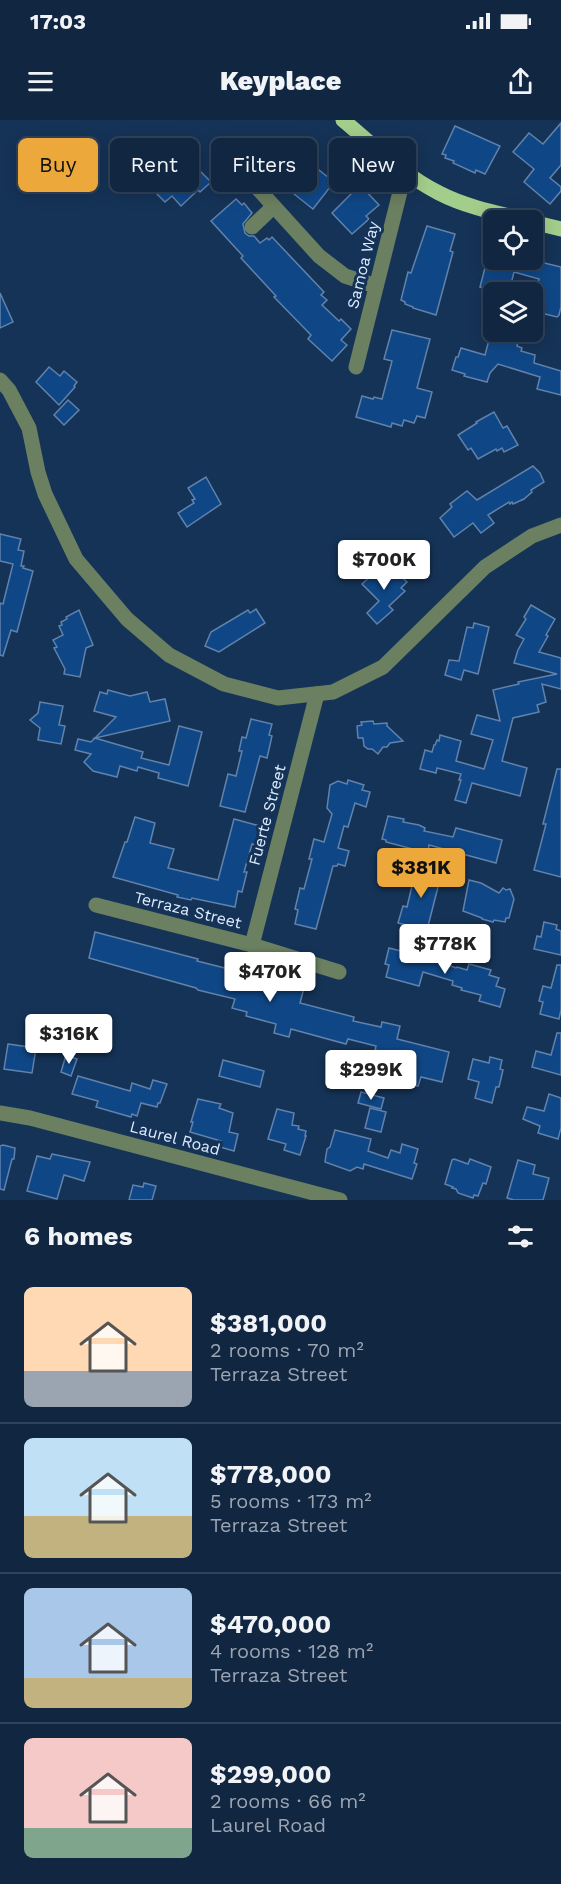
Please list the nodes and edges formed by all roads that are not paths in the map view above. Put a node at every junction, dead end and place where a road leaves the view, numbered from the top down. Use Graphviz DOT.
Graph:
graph roads {
  1 [pos="343,120"];
  2 [pos="364,138"];
  3 [pos="416,179"];
  4 [pos="260,192"];
  5 [pos="400,192"];
  6 [pos="273,207"];
  7 [pos="488,210"];
  8 [pos="543,225"];
  9 [pos="252,227"];
  10 [pos="561,229"];
  11 [pos="376,286"];
  12 [pos="356,367"];
  13 [pos="0,380"];
  14 [pos="561,525"];
  15 [pos="317,694"];
  16 [pos="96,905"];
  17 [pos="252,945"];
  18 [pos="339,972"];
  19 [pos="0,1113"];
  20 [pos="340,1200"];
  1 -- 2 [label="main road"];
  3 -- 7 [label="main road"];
  4 -- 6 [label="street"];
  5 -- 11 [label="street, Samoa Way"];
  6 -- 9 [label="street"];
  6 -- 11 [label="street"];
  8 -- 10 [label="main road"];
  11 -- 12 [label="street, Samoa Way"];
  13 -- 15 [label="street"];
  14 -- 15 [label="street"];
  15 -- 17 [label="street, Fuerte Street"];
  16 -- 17 [label="street, Terraza Street"];
  17 -- 18 [label="street, Terraza Street"];
  19 -- 20 [label="street, Laurel Road"];
}
